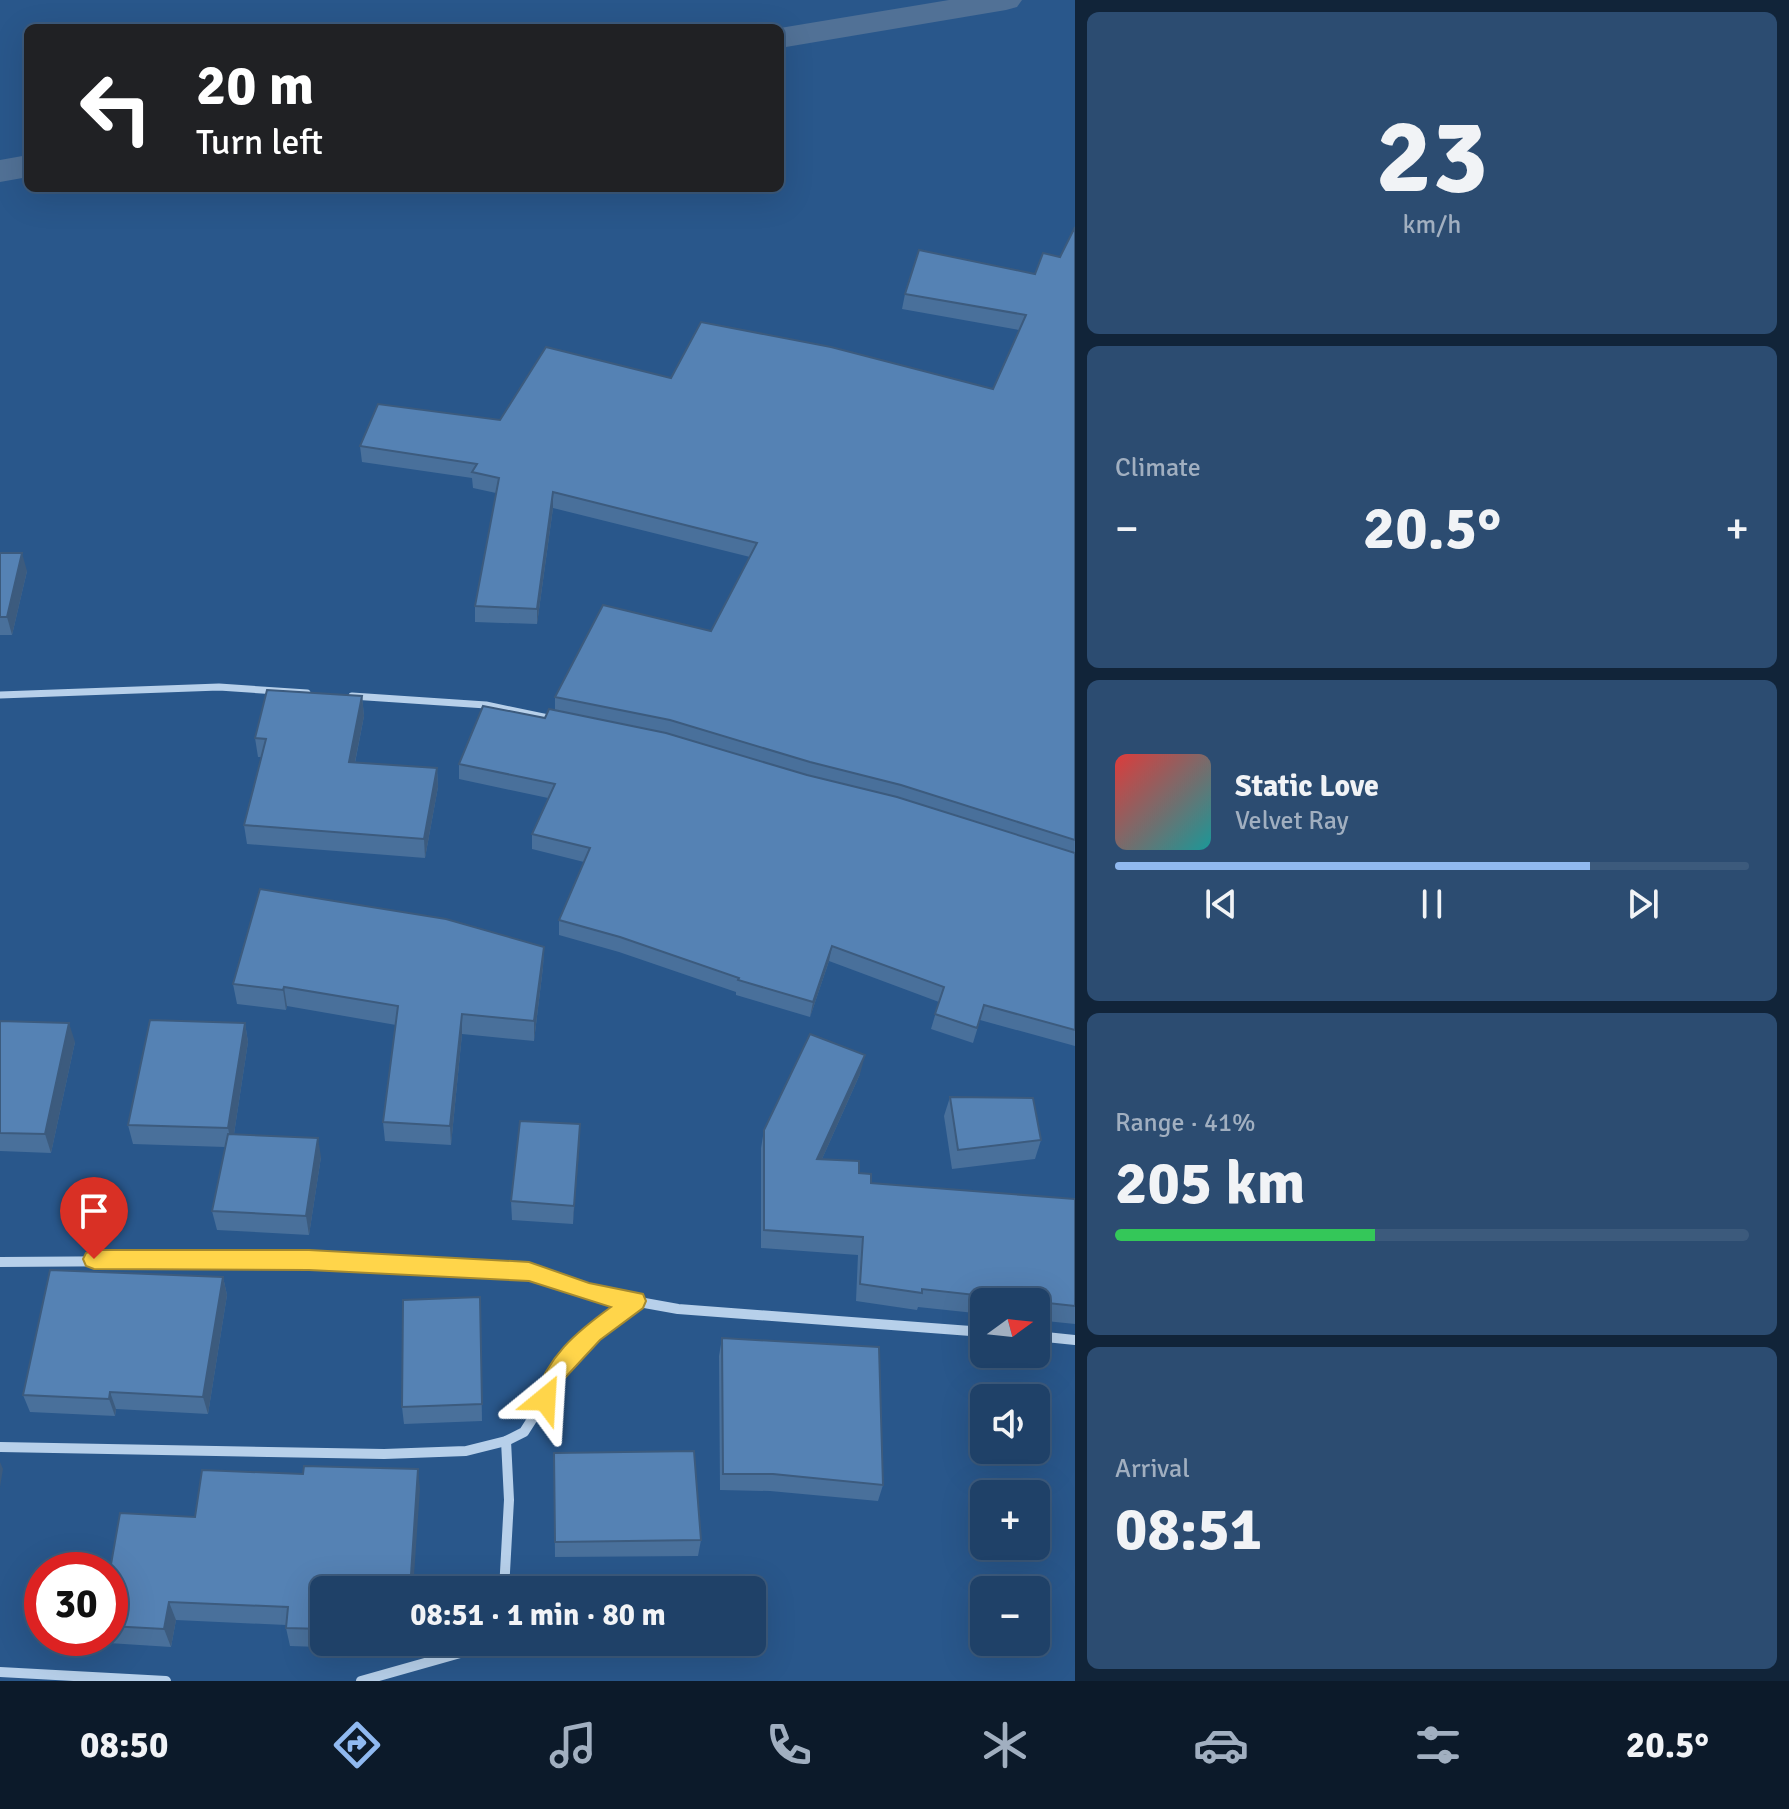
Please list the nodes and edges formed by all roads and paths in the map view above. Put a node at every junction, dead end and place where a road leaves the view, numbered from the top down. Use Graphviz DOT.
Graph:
graph roads {
  1 [pos="324,694"];
  2 [pos="0,695"];
  3 [pos="339,695"];
  4 [pos="562,720"];
  5 [pos="0,1262"];
  6 [pos="635,1301"];
  7 [pos="970,1331"];
  8 [pos="1050,1337"];
  9 [pos="1075,1340"];
  10 [pos="506,1441"];
  11 [pos="0,1447"];
  12 [pos="505,1576"];
  13 [pos="454,1656"];
  14 [pos="0,1672"];
  15 [pos="166,1681"];
  16 [pos="361,1681"];
  1 -- 2 [label="street"];
  3 -- 4 [label="street"];
  5 -- 6 [label="street"];
  6 -- 7 [label="street"];
  6 -- 10 [label="street"];
  8 -- 9 [label="street"];
  10 -- 11 [label="street"];
  10 -- 12 [label="street"];
  13 -- 16 [label="street"];
  14 -- 15 [label="street"];
}
